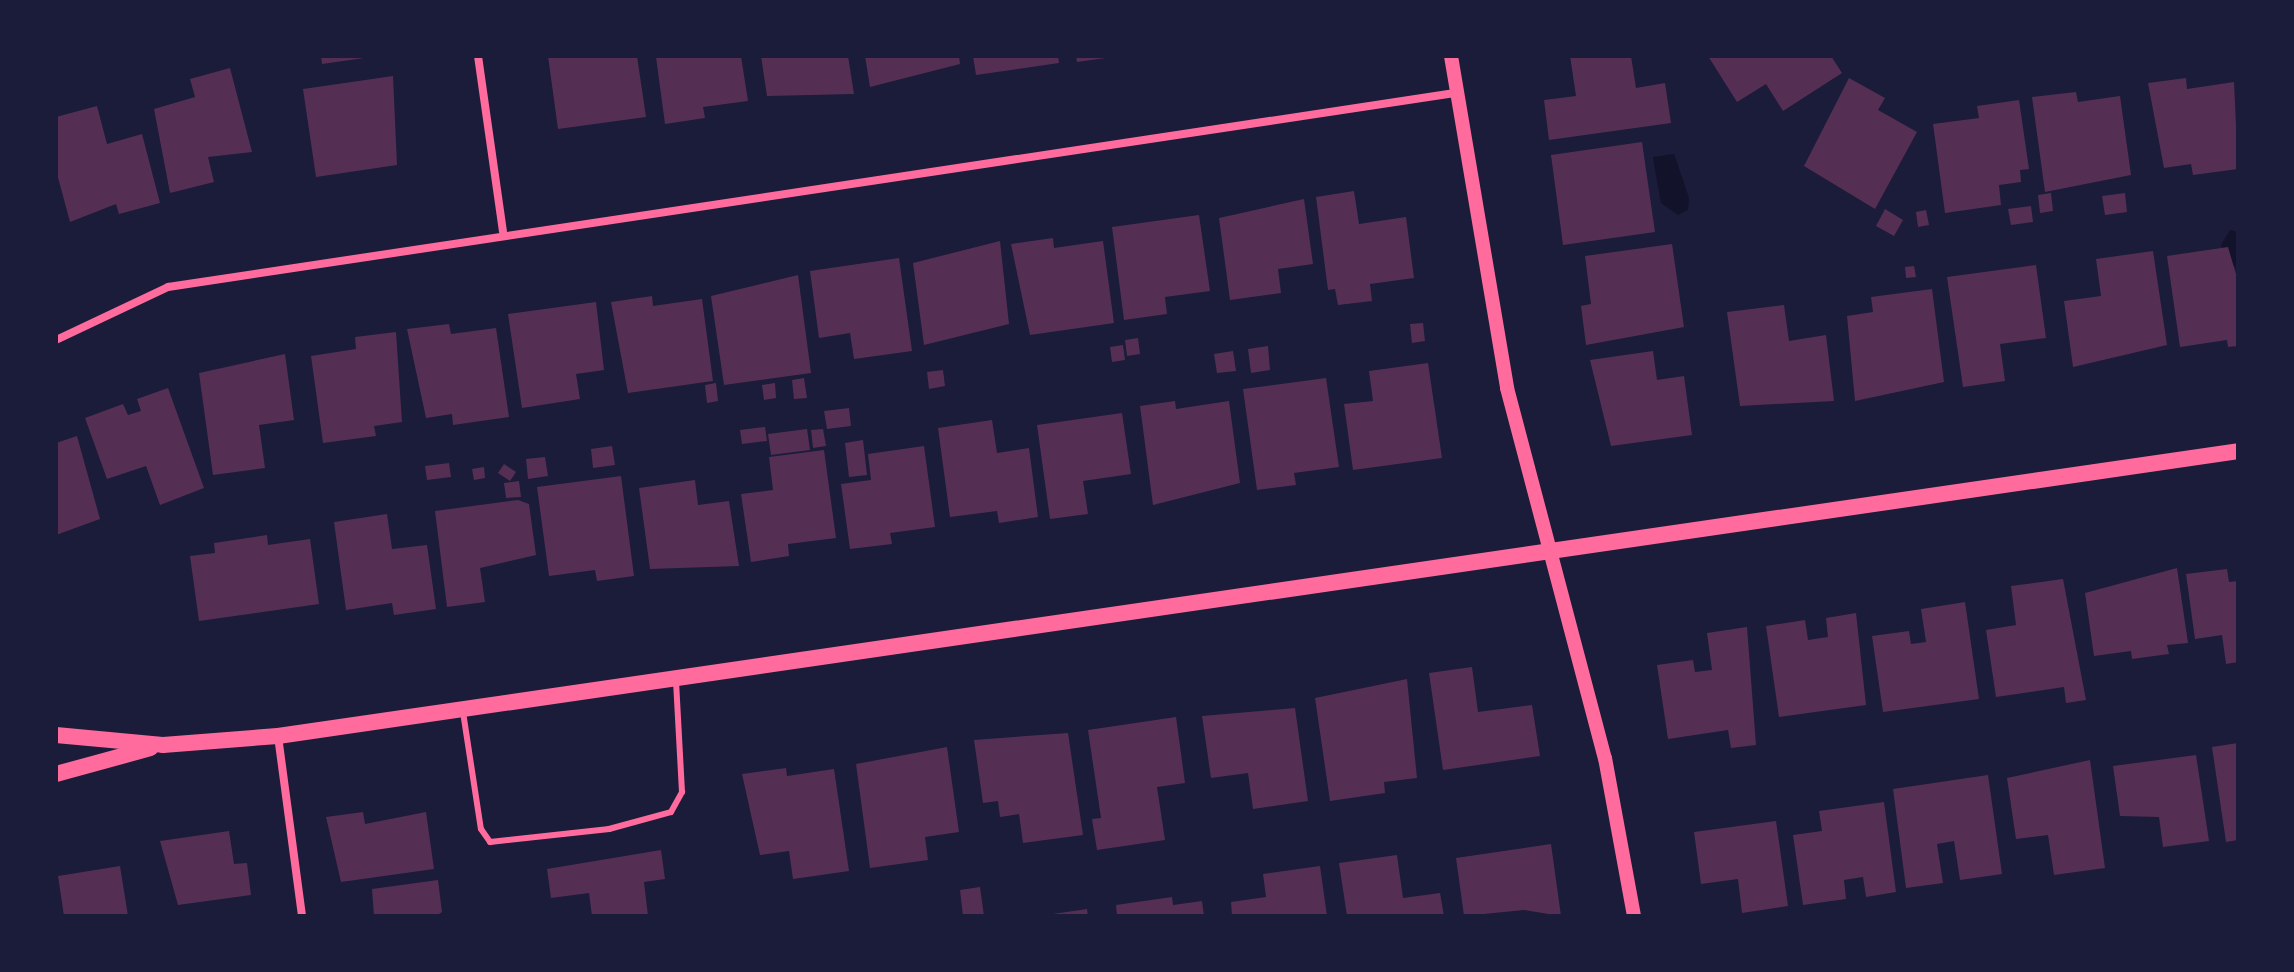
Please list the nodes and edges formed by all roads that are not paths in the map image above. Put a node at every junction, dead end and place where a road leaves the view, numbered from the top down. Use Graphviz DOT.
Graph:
graph roads {
  1 [pos="478,56"];
  2 [pos="1451,56"];
  3 [pos="1456,93"];
  4 [pos="503,231"];
  5 [pos="56,340"];
  6 [pos="2238,451"];
  7 [pos="1554,550"];
  8 [pos="676,678"];
  9 [pos="462,709"];
  10 [pos="56,735"];
  11 [pos="278,736"];
  12 [pos="163,745"];
  13 [pos="56,774"];
  14 [pos="302,916"];
  15 [pos="1634,916"];
  1 -- 4 [label="street"];
  2 -- 3 [label="street"];
  3 -- 4 [label="street"];
  3 -- 7 [label="street"];
  4 -- 5 [label="street"];
  6 -- 7 [label="main road"];
  7 -- 8 [label="main road"];
  7 -- 15 [label="street"];
  8 -- 9 [label="main road"];
  8 -- 9 [label="lane"];
  9 -- 11 [label="main road"];
  10 -- 12 [label="main road"];
  11 -- 12 [label="main road"];
  11 -- 14 [label="street"];
  12 -- 13 [label="main road"];
}
